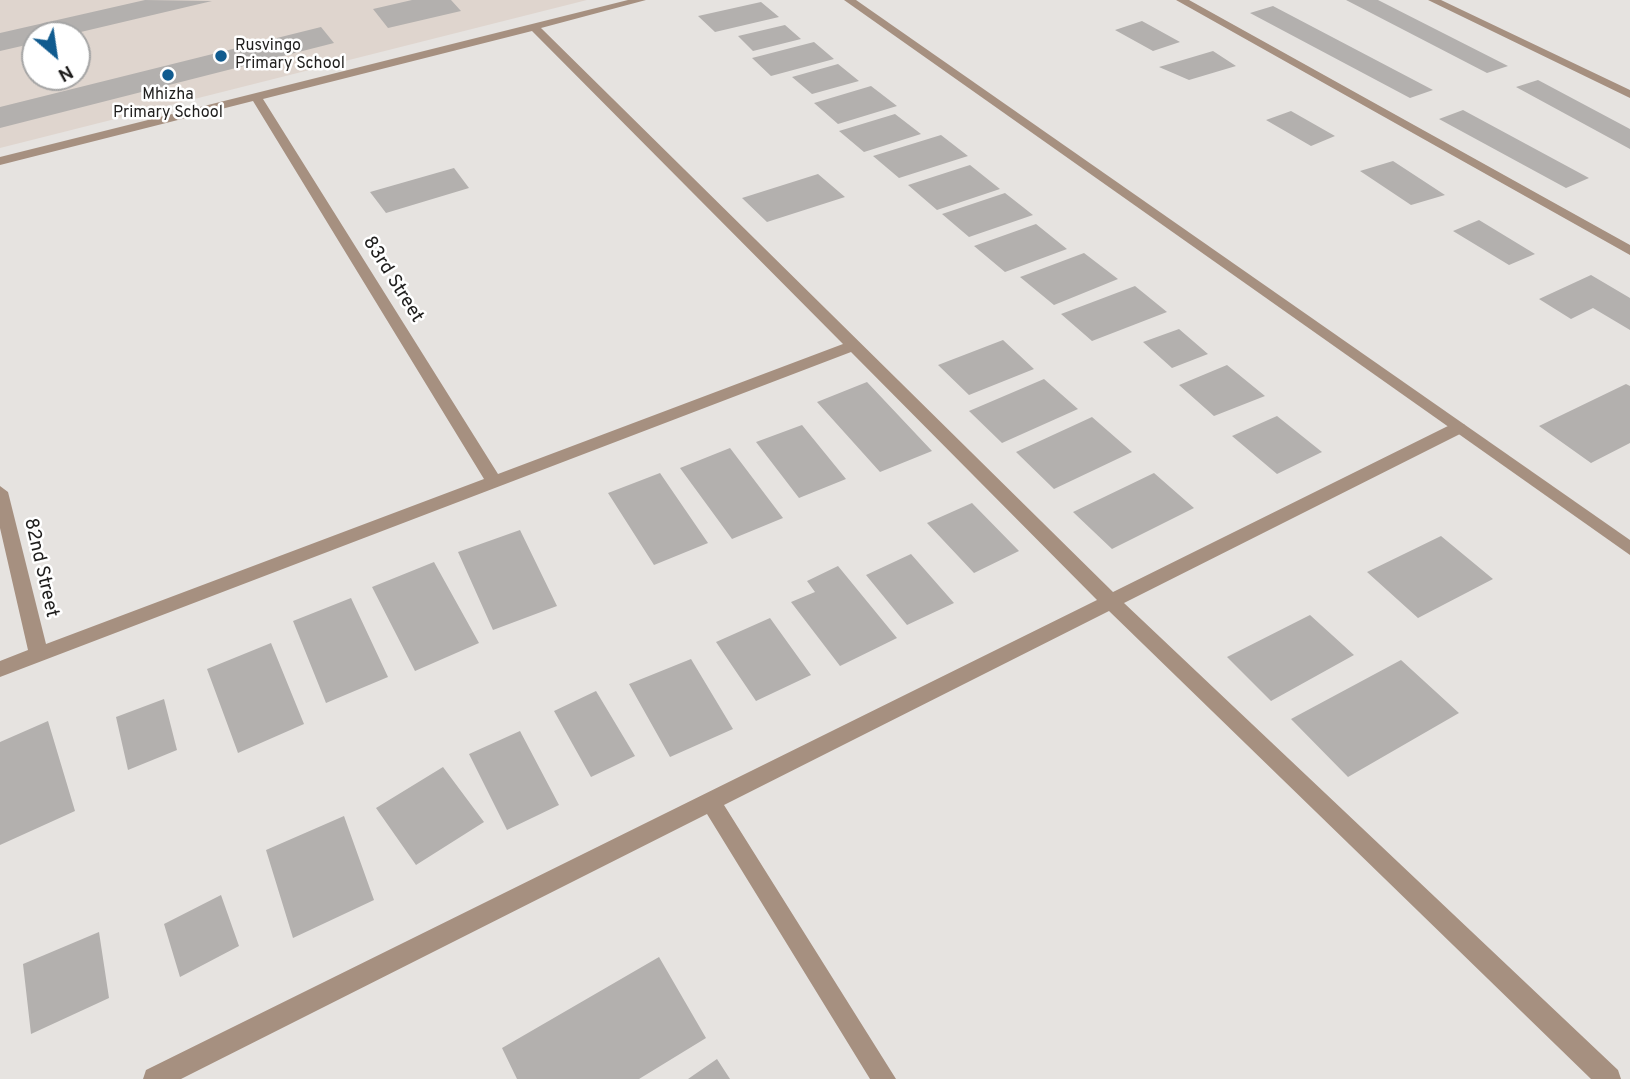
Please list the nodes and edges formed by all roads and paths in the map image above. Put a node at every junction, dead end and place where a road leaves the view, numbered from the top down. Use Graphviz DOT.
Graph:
graph roads {
  1 [pos="641,0"];
  2 [pos="849,0"];
  3 [pos="1433,0"];
  4 [pos="1186,1"];
  5 [pos="535,28"];
  6 [pos="1630,94"];
  7 [pos="256,97"];
  8 [pos="0,161"];
  9 [pos="1630,251"];
  10 [pos="853,346"];
  11 [pos="1458,428"];
  12 [pos="495,483"];
  13 [pos="0,492"];
  14 [pos="1630,549"];
  15 [pos="1110,601"];
  16 [pos="39,654"];
  17 [pos="0,669"];
  18 [pos="711,802"];
  19 [pos="155,1079"];
  20 [pos="884,1079"];
  21 [pos="1609,1079"];
  1 -- 5 [label="street"];
  2 -- 11 [label="street"];
  3 -- 6 [label="street"];
  4 -- 9 [label="street"];
  5 -- 7 [label="street"];
  5 -- 10 [label="street"];
  7 -- 8 [label="street"];
  7 -- 12 [label="street, 83rd Street"];
  10 -- 12 [label="street"];
  10 -- 15 [label="street"];
  11 -- 14 [label="street"];
  11 -- 15 [label="street"];
  12 -- 16 [label="street"];
  13 -- 16 [label="street, 82nd Street"];
  15 -- 18 [label="street"];
  15 -- 21 [label="street"];
  16 -- 17 [label="street"];
  18 -- 19 [label="street"];
  18 -- 20 [label="street"];
}
